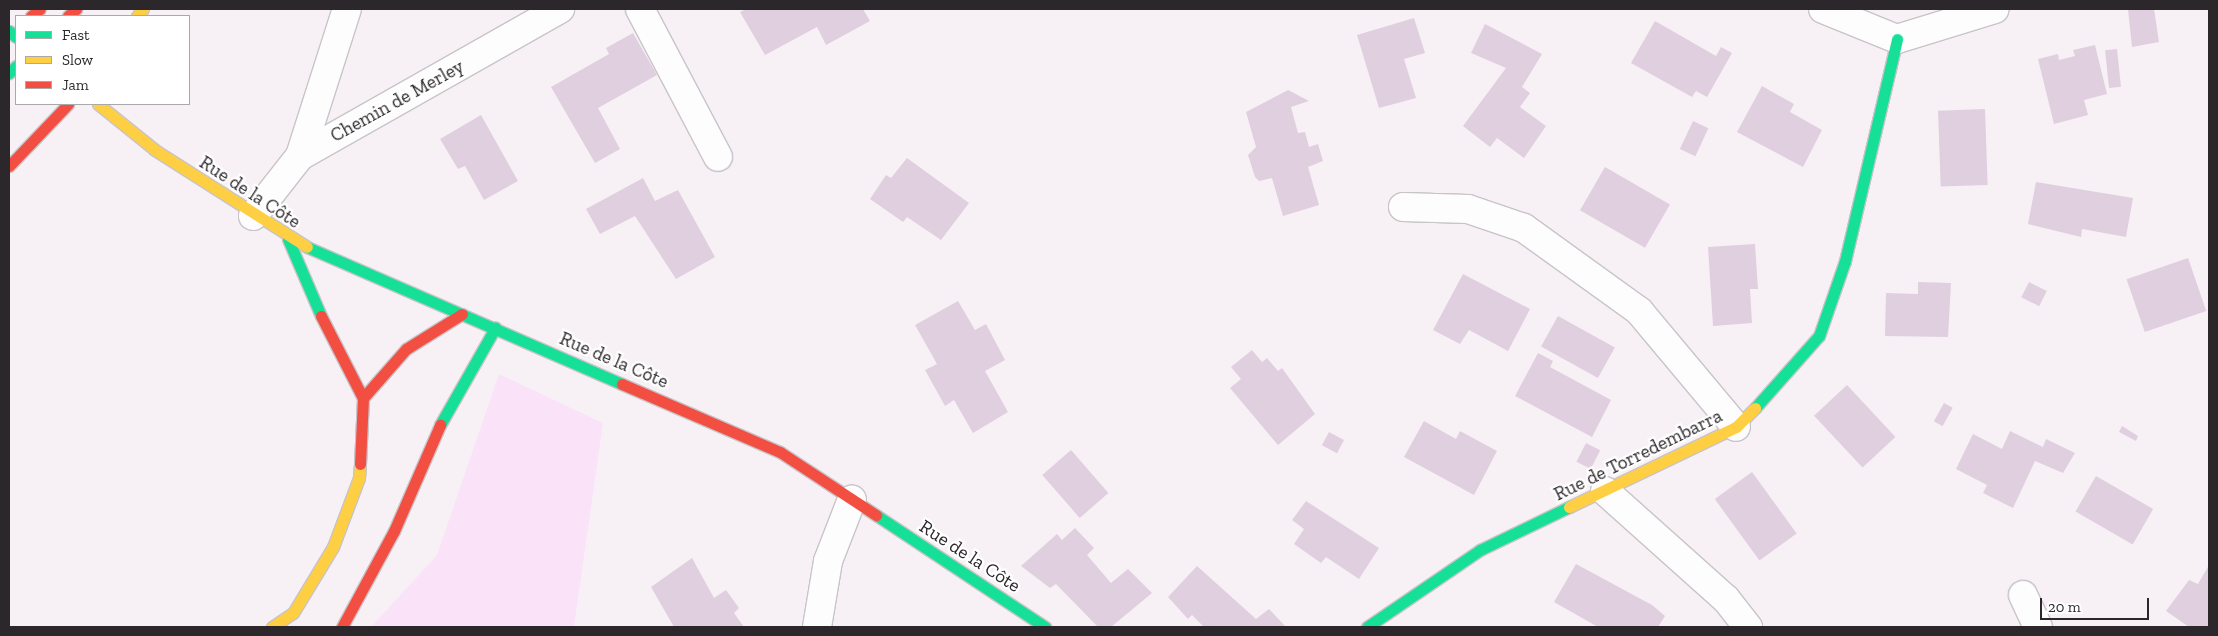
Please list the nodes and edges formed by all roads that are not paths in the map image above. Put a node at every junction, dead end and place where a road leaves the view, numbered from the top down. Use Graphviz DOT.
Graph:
graph roads {
  1 [pos="347,9"];
  2 [pos="560,9"];
  3 [pos="640,9"];
  4 [pos="1822,9"];
  5 [pos="1995,9"];
  6 [pos="1897,39"];
  7 [pos="67,105"];
  8 [pos="99,105"];
  9 [pos="300,156"];
  10 [pos="718,157"];
  11 [pos="9,166"];
  12 [pos="1403,207"];
  13 [pos="253,216"];
  14 [pos="288,239"];
  15 [pos="462,314"];
  16 [pos="495,328"];
  17 [pos="363,398"];
  18 [pos="1736,428"];
  19 [pos="1605,491"];
  20 [pos="852,500"];
  21 [pos="2023,595"];
  22 [pos="272,627"];
  23 [pos="342,627"];
  24 [pos="817,627"];
  25 [pos="1045,627"];
  26 [pos="1367,627"];
  27 [pos="1748,627"];
  28 [pos="2038,627"];
  1 -- 9 [label="street"];
  2 -- 9 [label="street, Chemin de Merley"];
  3 -- 10 [label="street"];
  4 -- 6 [label="street"];
  5 -- 6 [label="street"];
  6 -- 18 [label="main road, Rue de Torredembarra"];
  7 -- 11 [label="main road"];
  8 -- 13 [label="main road, Rue de la Côte"];
  9 -- 13 [label="street, Chemin de Merley"];
  12 -- 18 [label="street"];
  13 -- 14 [label="main road, Rue de la Côte"];
  14 -- 15 [label="main road, Rue de la Côte"];
  14 -- 17 [label="main road"];
  15 -- 16 [label="main road, Rue de la Côte"];
  15 -- 17 [label="main road"];
  16 -- 20 [label="main road, Rue de la Côte"];
  16 -- 23 [label="main road"];
  17 -- 22 [label="main road"];
  18 -- 19 [label="main road, Rue de Torredembarra"];
  19 -- 26 [label="main road, Rue de Torredembarra"];
  19 -- 27 [label="street"];
  20 -- 24 [label="street"];
  20 -- 25 [label="main road, Rue de la Côte"];
  21 -- 28 [label="street"];
}
